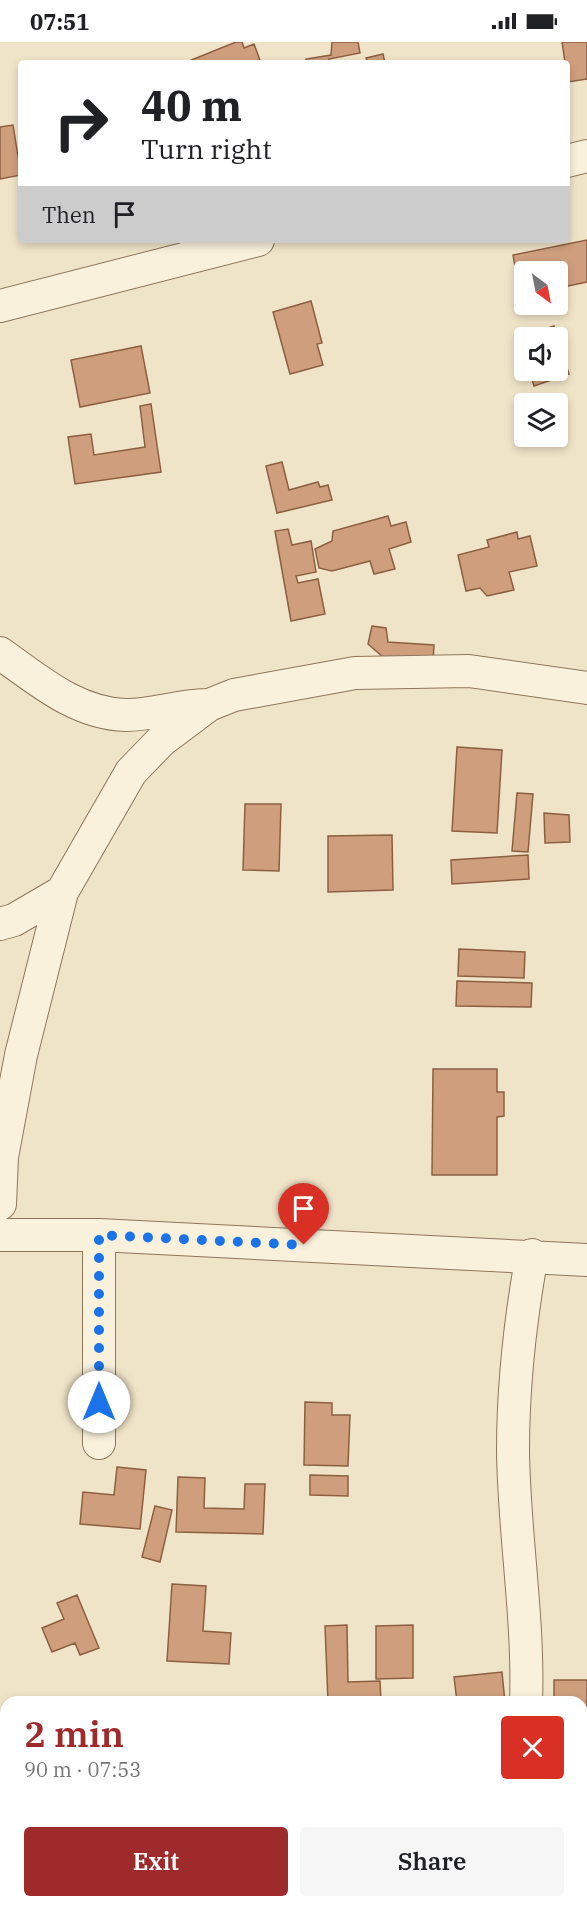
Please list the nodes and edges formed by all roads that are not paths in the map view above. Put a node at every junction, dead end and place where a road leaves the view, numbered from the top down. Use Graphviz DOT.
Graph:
graph roads {
  1 [pos="587,156"];
  2 [pos="570,160"];
  3 [pos="246,243"];
  4 [pos="0,306"];
  5 [pos="0,653"];
  6 [pos="587,688"];
  7 [pos="208,705"];
  8 [pos="62,892"];
  9 [pos="0,924"];
  10 [pos="0,1204"];
  11 [pos="0,1235"];
  12 [pos="99,1235"];
  13 [pos="532,1255"];
  14 [pos="587,1260"];
  15 [pos="99,1443"];
  16 [pos="526,1696"];
  1 -- 2 [label="street"];
  3 -- 4 [label="street"];
  5 -- 7 [label="street"];
  6 -- 7 [label="street"];
  7 -- 8 [label="street"];
  8 -- 9 [label="street"];
  8 -- 10 [label="street"];
  11 -- 12 [label="street"];
  12 -- 13 [label="street"];
  12 -- 15 [label="street"];
  13 -- 14 [label="street"];
  13 -- 16 [label="street"];
}
